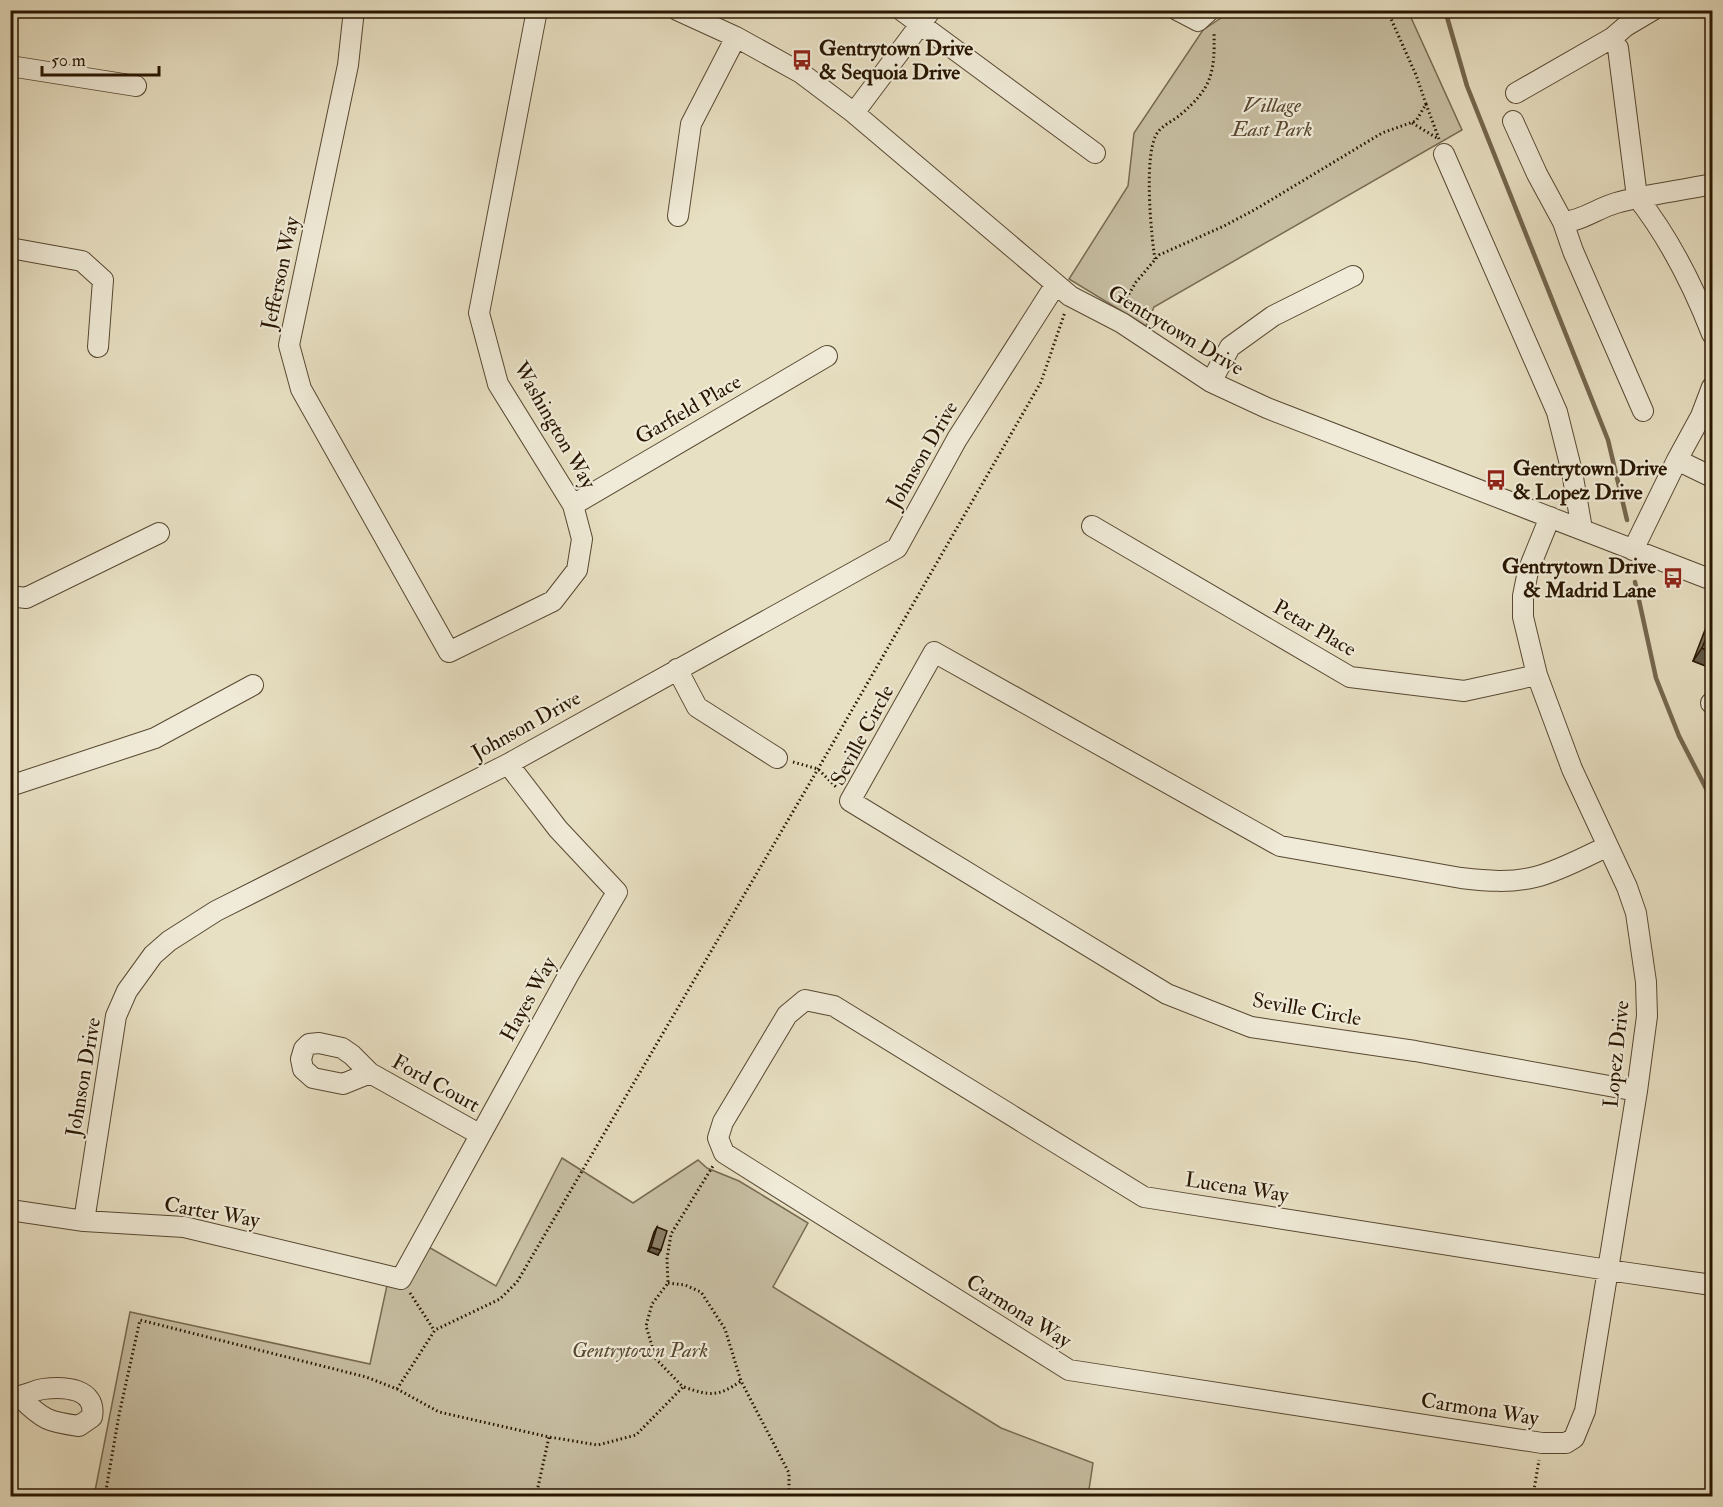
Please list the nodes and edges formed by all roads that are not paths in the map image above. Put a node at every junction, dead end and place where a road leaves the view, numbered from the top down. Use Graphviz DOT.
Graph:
graph roads {
  1 [pos="354,10"];
  2 [pos="537,10"];
  3 [pos="677,10"];
  4 [pos="901,10"];
  5 [pos="1177,10"];
  6 [pos="1653,10"];
  7 [pos="926,18"];
  8 [pos="1212,20"];
  9 [pos="736,36"];
  10 [pos="1616,51"];
  11 [pos="10,66"];
  12 [pos="136,86"];
  13 [pos="1516,93"];
  14 [pos="854,113"];
  15 [pos="1514,121"];
  16 [pos="1442,146"];
  17 [pos="1095,153"];
  18 [pos="1713,184"];
  19 [pos="1636,197"];
  20 [pos="678,216"];
  21 [pos="1567,222"];
  22 [pos="10,248"];
  23 [pos="1353,276"];
  24 [pos="1063,290"];
  25 [pos="1713,334"];
  26 [pos="98,347"];
  27 [pos="827,356"];
  28 [pos="1211,382"];
  29 [pos="1713,387"];
  30 [pos="1643,411"];
  31 [pos="1677,460"];
  32 [pos="1713,477"];
  33 [pos="573,505"];
  34 [pos="1551,517"];
  35 [pos="1092,526"];
  36 [pos="1582,529"];
  37 [pos="159,533"];
  38 [pos="1633,550"];
  39 [pos="1713,580"];
  40 [pos="10,596"];
  41 [pos="449,652"];
  42 [pos="677,669"];
  43 [pos="1538,675"];
  44 [pos="253,685"];
  45 [pos="777,758"];
  46 [pos="508,764"];
  47 [pos="10,786"];
  48 [pos="1608,846"];
  49 [pos="805,1000"];
  50 [pos="370,1073"];
  51 [pos="1637,1091"];
  52 [pos="479,1134"];
  53 [pos="10,1210"];
  54 [pos="84,1221"];
  55 [pos="1608,1270"];
  56 [pos="401,1279"];
  57 [pos="1713,1284"];
  58 [pos="1574,1438"];
  1 -- 41 [label="street, Jefferson Way"];
  2 -- 33 [label="street, Washington Way"];
  3 -- 9 [label="street, Gentrytown Drive"];
  4 -- 7 [label="street"];
  5 -- 8 [label="street"];
  6 -- 10 [label="street"];
  7 -- 14 [label="street"];
  7 -- 17 [label="street"];
  9 -- 14 [label="street, Gentrytown Drive"];
  9 -- 20 [label="street"];
  10 -- 13 [label="street"];
  10 -- 19 [label="street"];
  11 -- 12 [label="street"];
  14 -- 24 [label="street, Gentrytown Drive"];
  15 -- 21 [label="street"];
  16 -- 36 [label="street"];
  18 -- 19 [label="street"];
  19 -- 21 [label="street"];
  19 -- 25 [label="street"];
  21 -- 30 [label="street"];
  22 -- 26 [label="street"];
  23 -- 28 [label="street"];
  24 -- 28 [label="street, Gentrytown Drive"];
  24 -- 42 [label="street, Johnson Drive"];
  27 -- 33 [label="street, Garfield Place"];
  28 -- 34 [label="street, Gentrytown Drive"];
  29 -- 31 [label="street"];
  31 -- 32 [label="street"];
  31 -- 38 [label="street"];
  33 -- 41 [label="street, Washington Way"];
  34 -- 36 [label="street, Gentrytown Drive"];
  34 -- 43 [label="street, Lopez Drive"];
  35 -- 43 [label="street, Petar Place"];
  36 -- 38 [label="street, Gentrytown Drive"];
  37 -- 40 [label="street"];
  38 -- 39 [label="street, Gentrytown Drive"];
  42 -- 45 [label="street"];
  42 -- 46 [label="street, Johnson Drive"];
  43 -- 48 [label="street, Lopez Drive"];
  44 -- 47 [label="street"];
  46 -- 52 [label="street, Hayes Way"];
  46 -- 54 [label="street, Johnson Drive"];
  48 -- 51 [label="street, Lopez Drive"];
  48 -- 51 [label="street, Seville Circle"];
  49 -- 55 [label="street, Lucena Way"];
  49 -- 58 [label="street, Carmona Way"];
  50 -- 52 [label="street, Ford Court"];
  51 -- 55 [label="street, Lopez Drive"];
  52 -- 56 [label="street, Hayes Way"];
  53 -- 54 [label="street, Carter Way"];
  54 -- 56 [label="street, Carter Way"];
  55 -- 57 [label="street, Lucena Way"];
  55 -- 58 [label="street, Lopez Drive"];
}
